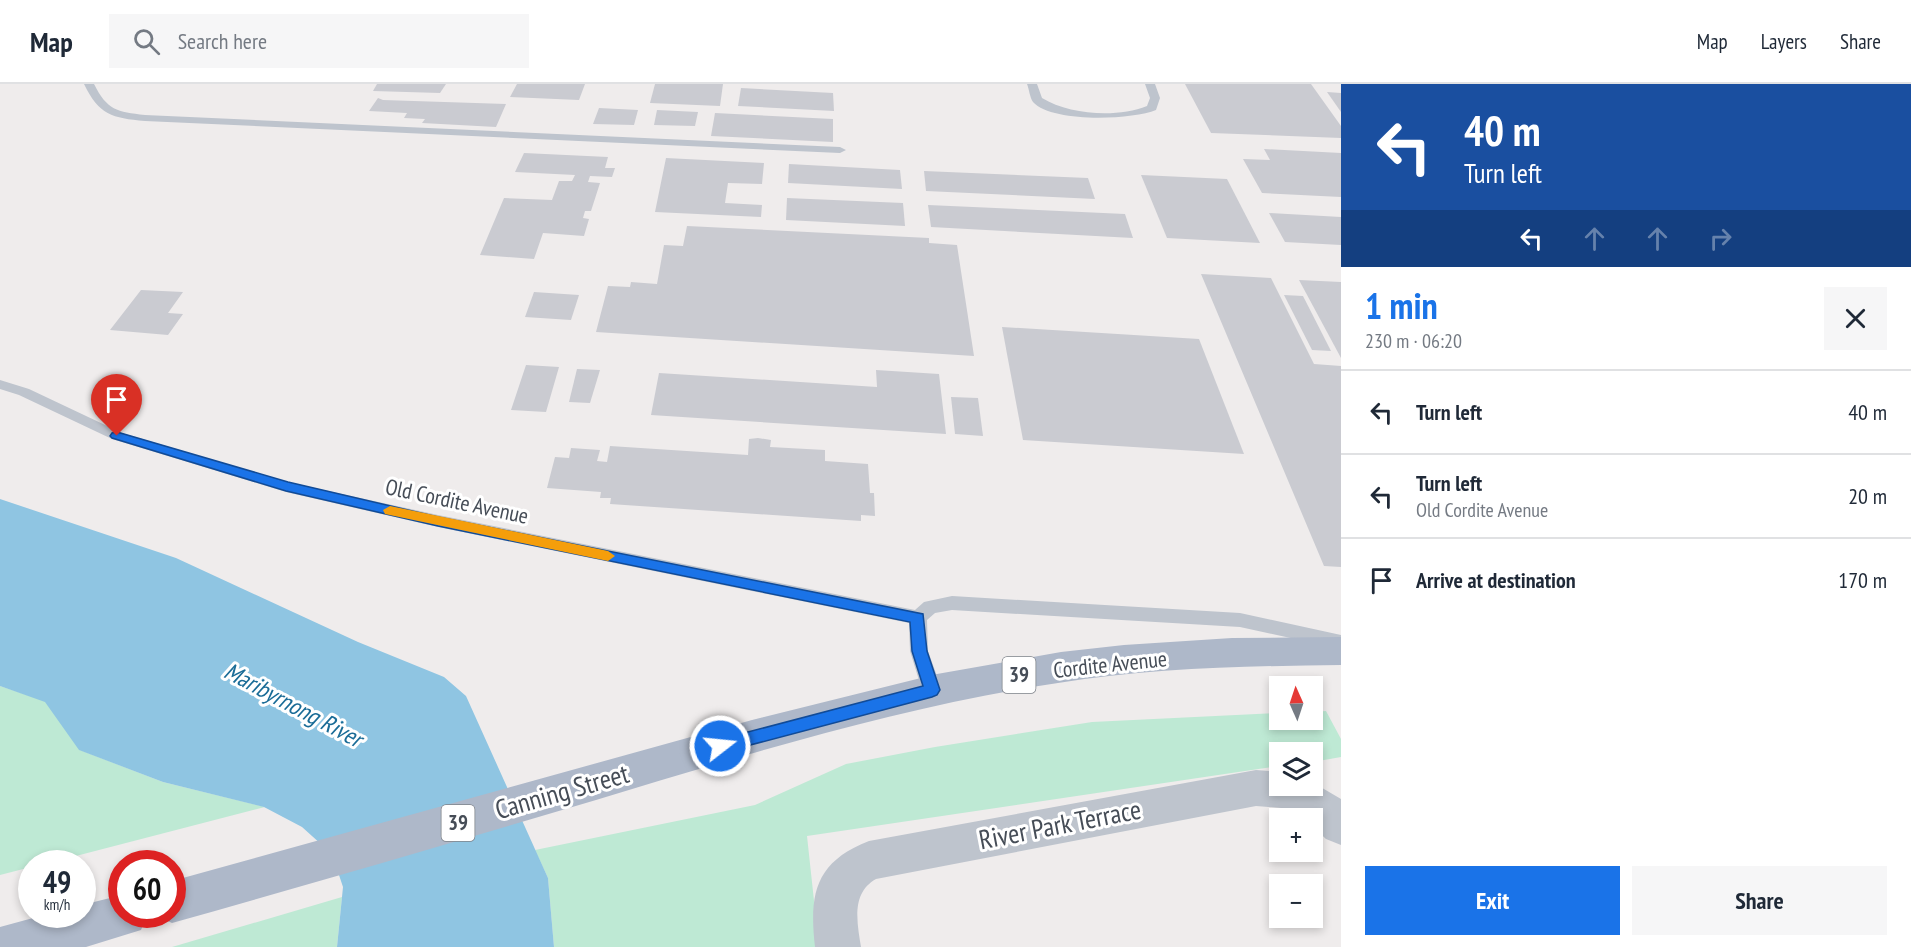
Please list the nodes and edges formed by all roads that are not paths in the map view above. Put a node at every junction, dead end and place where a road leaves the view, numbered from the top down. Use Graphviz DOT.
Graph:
graph roads {
  1 [pos="89,84"];
  2 [pos="1032,84"];
  3 [pos="1150,84"];
  4 [pos="840,150"];
  5 [pos="0,384"];
  6 [pos="918,618"];
  7 [pos="1341,642"];
  8 [pos="1341,651"];
  9 [pos="932,690"];
  10 [pos="743,740"];
  11 [pos="1341,826"];
  12 [pos="186,898"];
  13 [pos="108,919"];
  14 [pos="7,947"];
  15 [pos="838,947"];
  1 -- 4 [label="lane"];
  2 -- 3 [label="lane"];
  5 -- 6 [label="lane, Old Cordite Avenue"];
  6 -- 7 [label="lane"];
  6 -- 9 [label="lane"];
  8 -- 9 [label="main road, Cordite Avenue / 39"];
  9 -- 10 [label="main road, Cordite Avenue / 39"];
  10 -- 12 [label="main road, Canning Street / 39"];
  11 -- 15 [label="street, River Park Terrace"];
  13 -- 14 [label="main road"];
}
